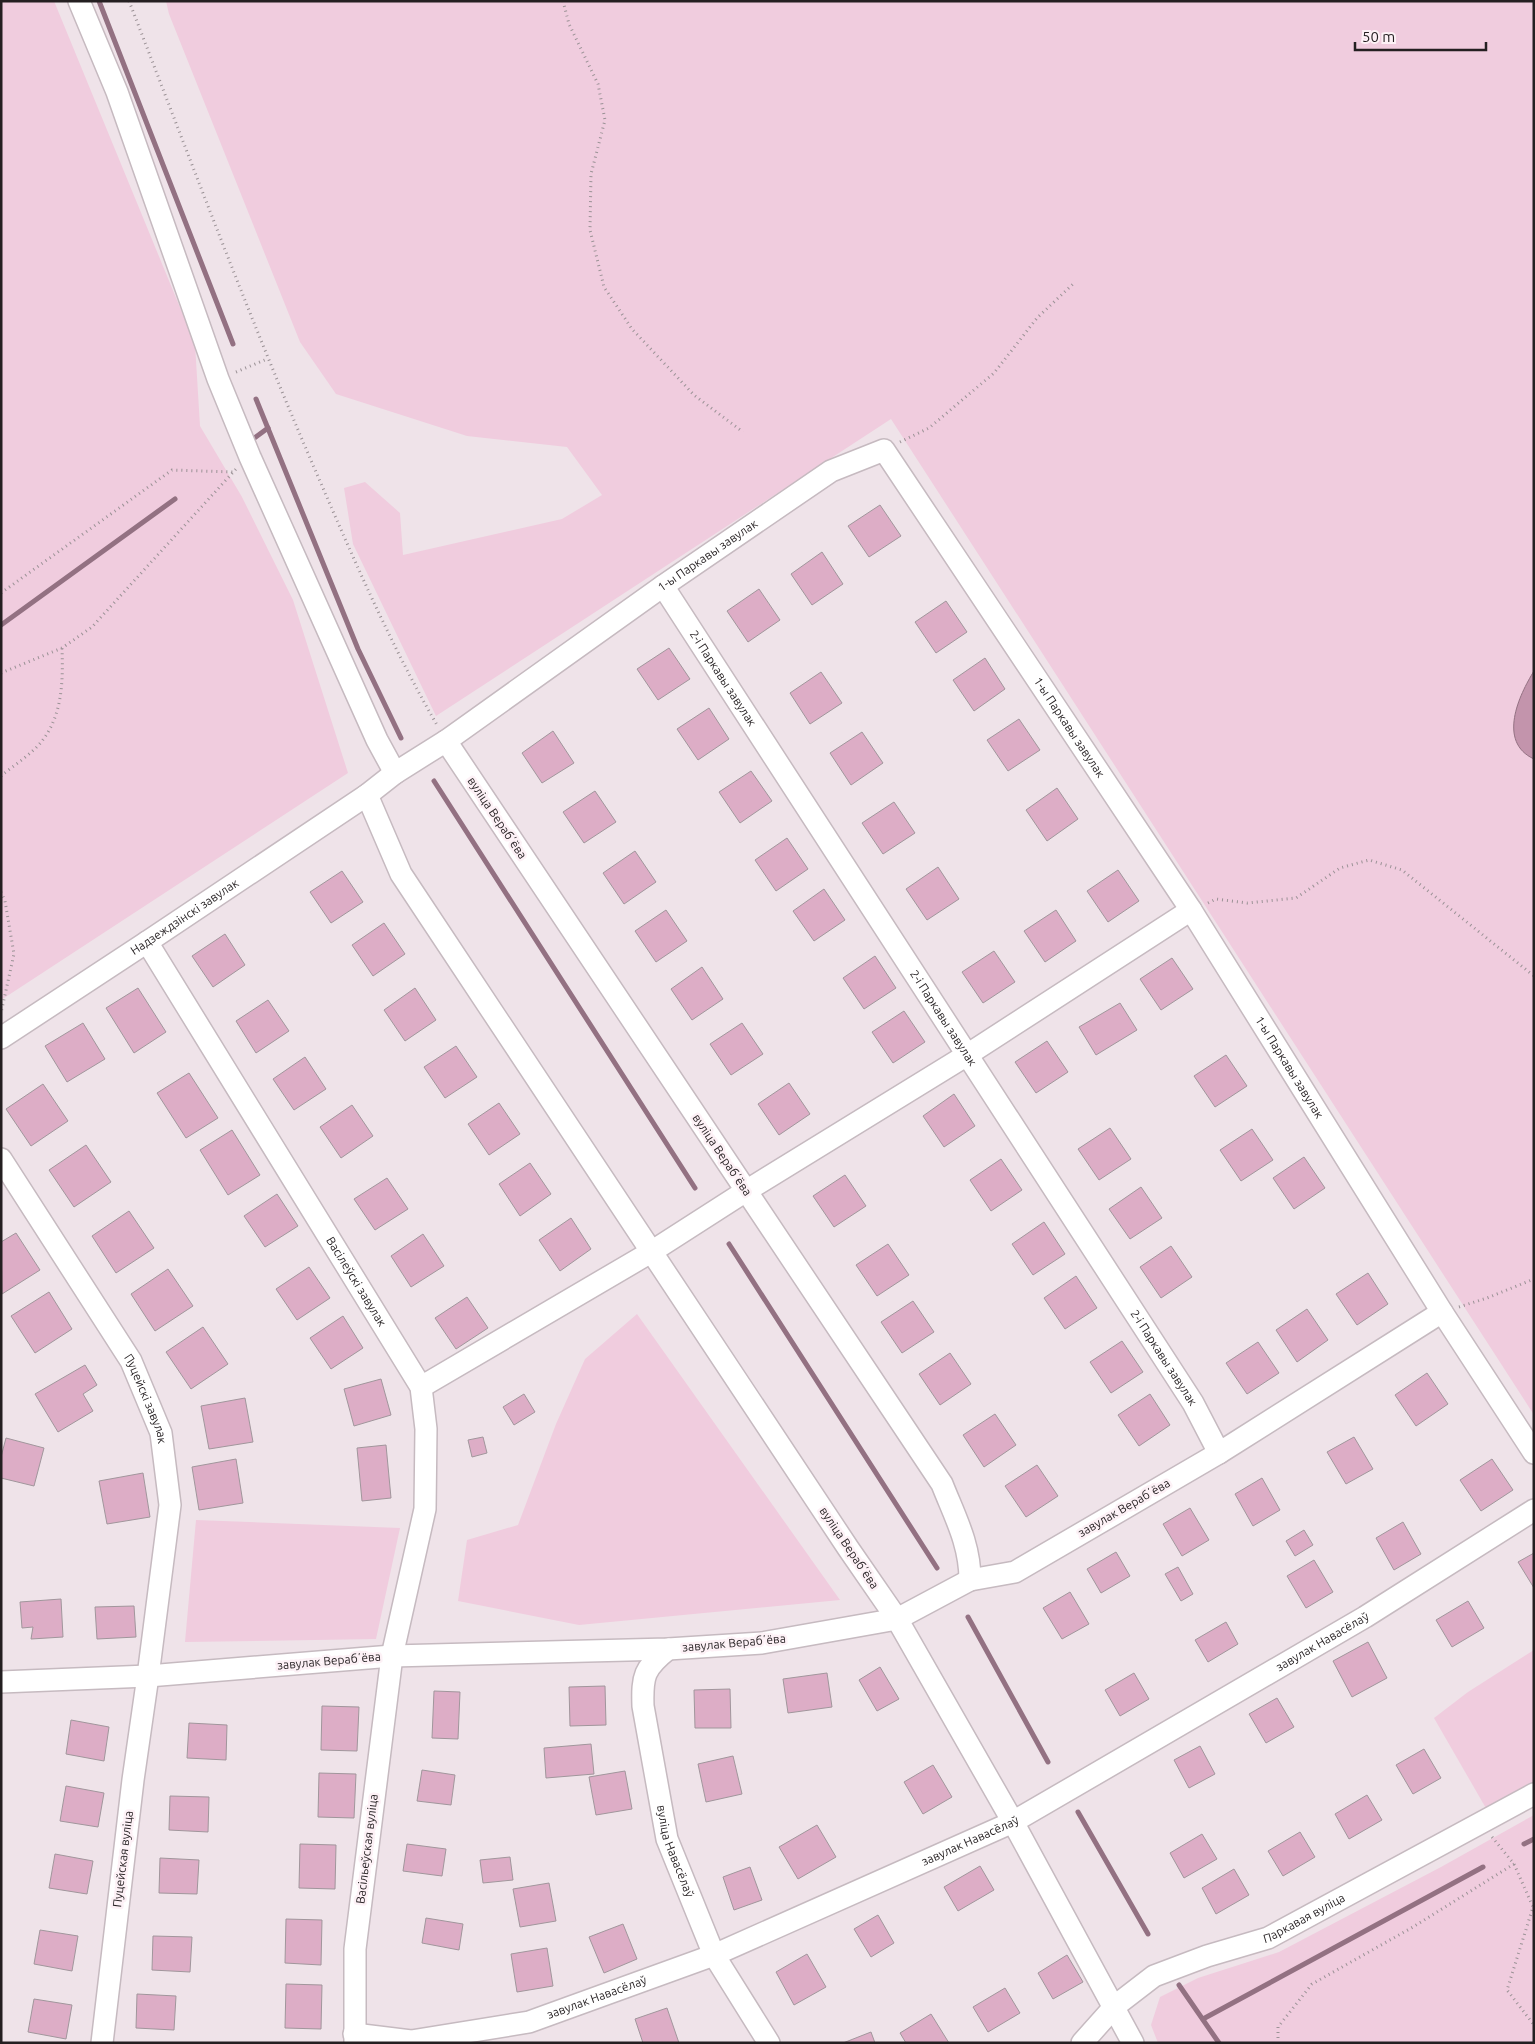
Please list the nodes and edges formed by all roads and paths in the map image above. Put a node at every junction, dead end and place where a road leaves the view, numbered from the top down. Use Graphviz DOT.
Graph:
graph roads {
  1 [pos="79,1"];
  2 [pos="129,1"];
  3 [pos="563,1"];
  4 [pos="1073,284"];
  5 [pos="267,359"];
  6 [pos="218,380"];
  7 [pos="743,432"];
  8 [pos="884,450"];
  9 [pos="250,457"];
  10 [pos="233,472"];
  11 [pos="663,586"];
  12 [pos="1,593"];
  13 [pos="62,648"];
  14 [pos="1,674"];
  15 [pos="446,741"];
  16 [pos="395,773"];
  17 [pos="1,776"];
  18 [pos="367,795"];
  19 [pos="1,892"];
  20 [pos="1191,910"];
  21 [pos="148,942"];
  22 [pos="1534,976"];
  23 [pos="1,1013"];
  24 [pos="1,1038"];
  25 [pos="967,1055"];
  26 [pos="1,1159"];
  27 [pos="746,1190"];
  28 [pos="650,1252"];
  29 [pos="1534,1279"];
  30 [pos="1442,1312"];
  31 [pos="421,1387"];
  32 [pos="1218,1453"];
  33 [pos="1534,1453"];
  34 [pos="1534,1510"];
  35 [pos="970,1580"];
  36 [pos="897,1619"];
  37 [pos="668,1649"];
  38 [pos="392,1656"];
  39 [pos="148,1676"];
  40 [pos="1,1682"];
  41 [pos="1534,1794"];
  42 [pos="1013,1822"];
  43 [pos="1481,1823"];
  44 [pos="1514,1864"];
  45 [pos="714,1955"];
  46 [pos="1114,2006"];
  47 [pos="1534,2026"];
  48 [pos="355,2038"];
  49 [pos="102,2043"];
  50 [pos="769,2043"];
  51 [pos="1082,2043"];
  52 [pos="1133,2043"];
  53 [pos="1278,2043"];
  1 -- 6 [label="street"];
  2 -- 5 [label="path"];
  3 -- 7 [label="path"];
  4 -- 8 [label="path"];
  5 -- 6 [label="path"];
  5 -- 15 [label="path"];
  6 -- 9 [label="street"];
  8 -- 11 [label="street, 1-ы Паркавы завулак"];
  8 -- 20 [label="street, 1-ы Паркавы завулак"];
  9 -- 10 [label="path"];
  9 -- 16 [label="street"];
  10 -- 12 [label="path"];
  10 -- 13 [label="path"];
  11 -- 15 [label="street, 1-ы Паркавы завулак"];
  11 -- 25 [label="street, 2-і Паркавы завулак"];
  13 -- 14 [label="path"];
  13 -- 17 [label="path"];
  15 -- 16 [label="street, 1-ы Паркавы завулак"];
  15 -- 27 [label="street, вуліца Верабʼёва"];
  16 -- 18 [label="street, Надзеждзінскі завулак"];
  18 -- 21 [label="street, Надзеждзінскі завулак"];
  18 -- 28 [label="street, вуліца Верабʼёва"];
  19 -- 23 [label="path"];
  20 -- 22 [label="path"];
  20 -- 25 [label="street"];
  20 -- 30 [label="street, 1-ы Паркавы завулак"];
  21 -- 24 [label="street, Надзеждзінскі завулак"];
  21 -- 31 [label="street, Васілеўскі завулак"];
  25 -- 27 [label="street"];
  25 -- 32 [label="street, 2-і Паркавы завулак"];
  26 -- 39 [label="street, Пуцейскі завулак"];
  27 -- 28 [label="street"];
  27 -- 35 [label="street, вуліца Верабʼёва"];
  28 -- 31 [label="street"];
  28 -- 36 [label="street, вуліца Верабʼёва"];
  29 -- 30 [label="path"];
  30 -- 32 [label="street, завулак Верабʼёва"];
  30 -- 33 [label="street, 1-ы Паркавы завулак"];
  31 -- 38 [label="street, Васілеўскі завулак"];
  32 -- 35 [label="street, завулак Верабʼёва"];
  34 -- 42 [label="street, завулак Навасёлаў"];
  35 -- 36 [label="street, завулак Верабʼёва"];
  36 -- 37 [label="street, завулак Верабʼёва"];
  36 -- 42 [label="street, вуліца Верабʼёва"];
  37 -- 38 [label="street, завулак Верабʼёва"];
  37 -- 45 [label="street, вуліца Навасёлаў"];
  38 -- 39 [label="street, завулак Верабʼёва"];
  38 -- 48 [label="street, Васільеўская вуліца"];
  39 -- 40 [label="street, завулак Верабʼёва"];
  39 -- 49 [label="street, Пуцейская вуліца"];
  41 -- 43 [label="street, Паркавая вуліца"];
  42 -- 45 [label="street, завулак Навасёлаў"];
  42 -- 46 [label="street, вуліца Верабʼёва"];
  43 -- 44 [label="path"];
  43 -- 46 [label="street, Паркавая вуліца"];
  44 -- 47 [label="path"];
  44 -- 53 [label="path"];
  45 -- 48 [label="street, завулак Навасёлаў"];
  45 -- 50 [label="street, вуліца Навасёлаў"];
  46 -- 51 [label="street, Паркавая вуліца"];
  46 -- 52 [label="street, вуліца Верабʼёва"];
}
